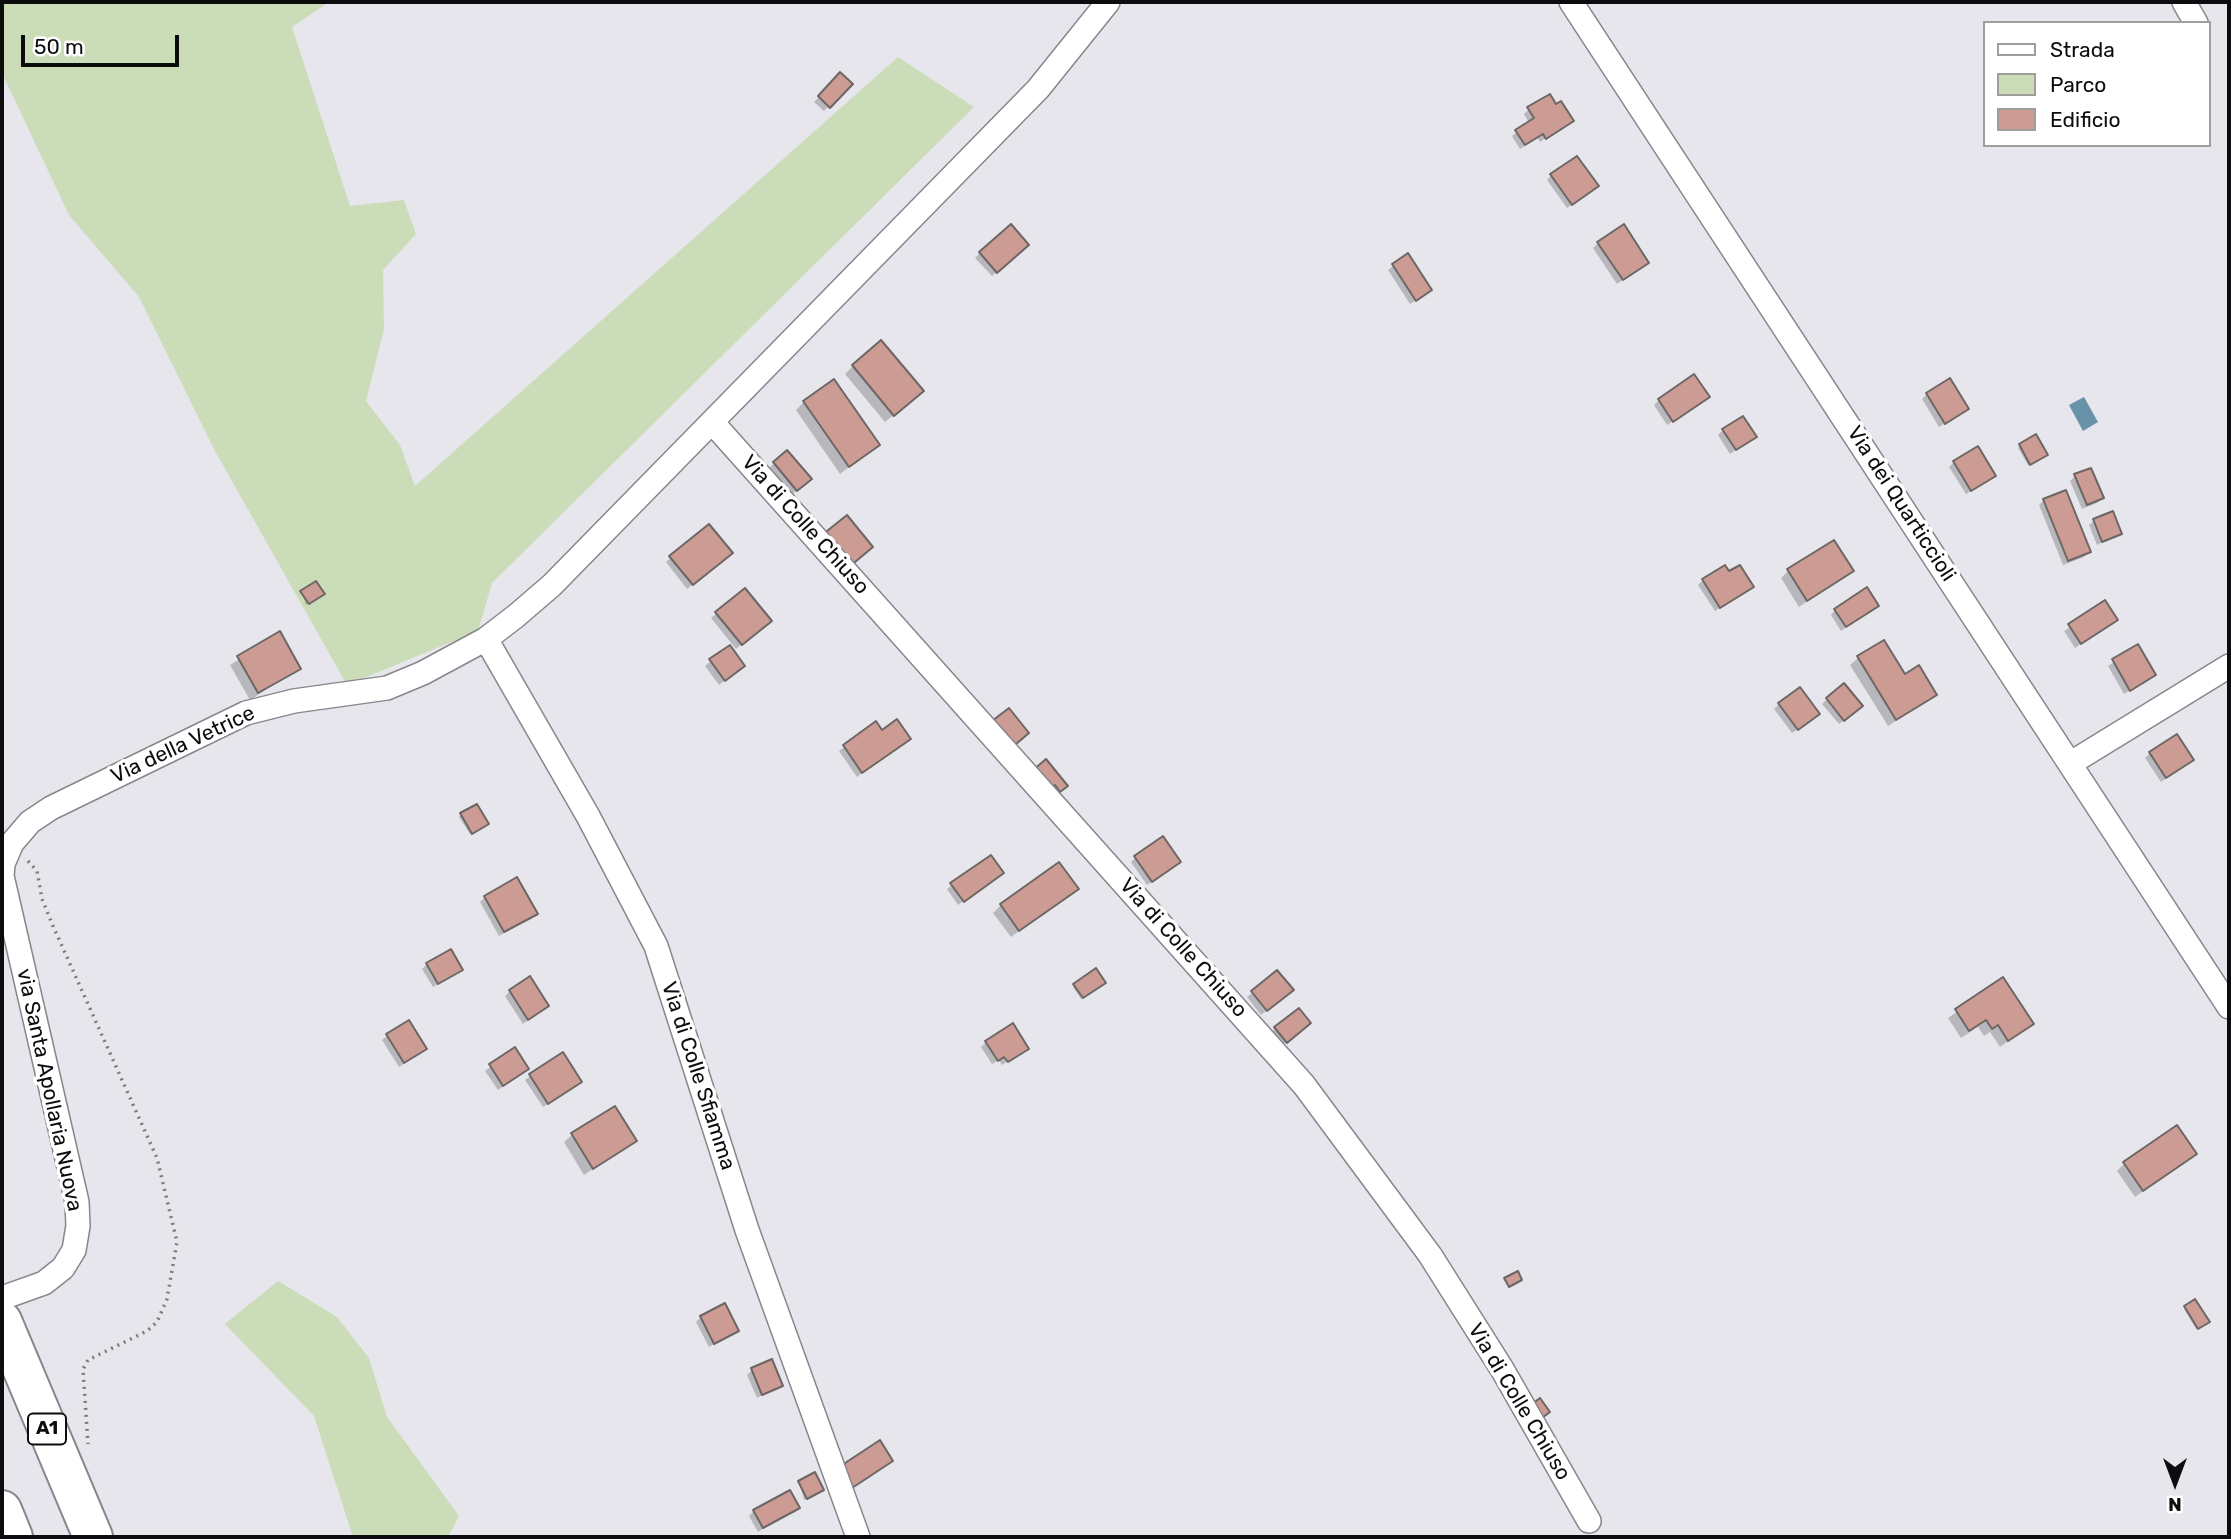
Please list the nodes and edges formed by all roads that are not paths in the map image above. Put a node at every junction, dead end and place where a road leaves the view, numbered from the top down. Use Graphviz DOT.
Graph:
graph roads {
  1 [pos="1108,2"];
  2 [pos="1571,2"];
  3 [pos="2184,2"];
  4 [pos="2195,21"];
  5 [pos="712,422"];
  6 [pos="486,639"];
  7 [pos="2229,666"];
  8 [pos="2071,763"];
  9 [pos="12,843"];
  10 [pos="2229,1007"];
  11 [pos="2,1298"];
  12 [pos="2,1321"];
  13 [pos="2,1510"];
  14 [pos="1589,1521"];
  15 [pos="13,1537"];
  16 [pos="93,1537"];
  17 [pos="858,1537"];
  1 -- 5 [label="street, Via della Vetrice"];
  2 -- 8 [label="street, Via dei Quarticcioli"];
  3 -- 4 [label="street"];
  5 -- 6 [label="street, Via della Vetrice"];
  5 -- 14 [label="street, Via di Colle Chiuso"];
  6 -- 9 [label="street, Via della Vetrice"];
  6 -- 17 [label="street, Via di Colle Sfiamma"];
  7 -- 8 [label="street"];
  8 -- 10 [label="street, Via dei Quarticcioli"];
  9 -- 11 [label="street, via Santa Apollaria Nuova"];
  12 -- 16 [label="highway, A1"];
  13 -- 15 [label="highway"];
}
